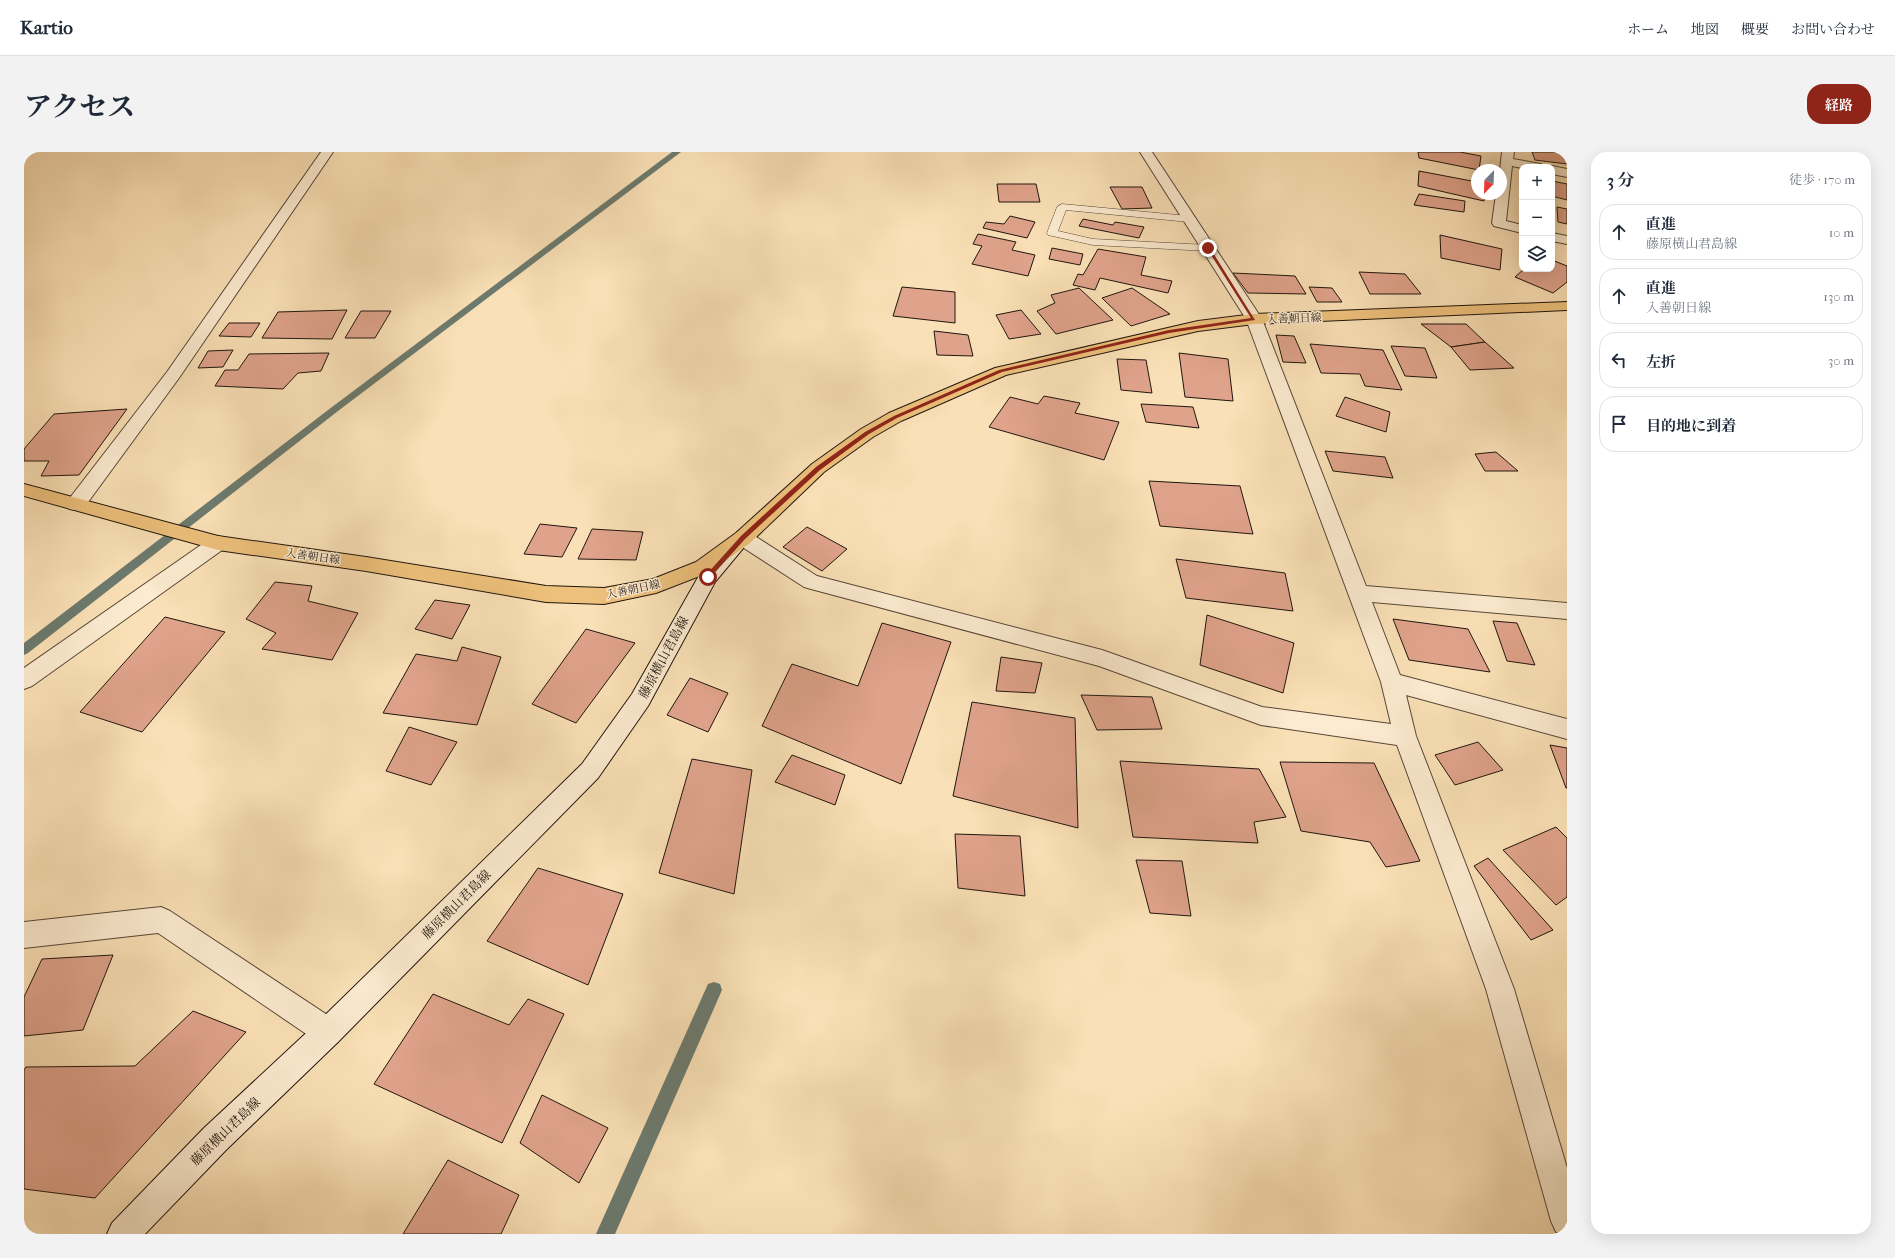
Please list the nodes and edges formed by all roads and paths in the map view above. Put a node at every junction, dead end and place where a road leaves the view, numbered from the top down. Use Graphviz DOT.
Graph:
graph roads {
  1 [pos="327,152"];
  2 [pos="1146,152"];
  3 [pos="1508,157"];
  4 [pos="1528,164"];
  5 [pos="1555,171"];
  6 [pos="1567,173"];
  7 [pos="1189,220"];
  8 [pos="1519,228"];
  9 [pos="1555,237"];
  10 [pos="1567,240"];
  11 [pos="1208,248"];
  12 [pos="1567,306"];
  13 [pos="1254,319"];
  14 [pos="24,490"];
  15 [pos="76,504"];
  16 [pos="743,538"];
  17 [pos="218,543"];
  18 [pos="1358,593"];
  19 [pos="1567,611"];
  20 [pos="24,680"];
  21 [pos="1392,682"];
  22 [pos="1567,729"];
  23 [pos="1404,736"];
  24 [pos="24,935"];
  25 [pos="328,1032"];
  26 [pos="1567,1221"];
  27 [pos="123,1234"];
  1 -- 15 [label="street"];
  2 -- 7 [label="street"];
  3 -- 4 [label="street"];
  3 -- 8 [label="street"];
  5 -- 6 [label="street"];
  7 -- 11 [label="street"];
  7 -- 11 [label="lane"];
  9 -- 10 [label="street"];
  11 -- 13 [label="street"];
  12 -- 13 [label="main road, 入善朝日線"];
  13 -- 16 [label="main road, 入善朝日線"];
  13 -- 18 [label="street"];
  14 -- 15 [label="main road, 入善朝日線"];
  15 -- 17 [label="main road, 入善朝日線"];
  16 -- 17 [label="main road, 入善朝日線"];
  16 -- 23 [label="street"];
  16 -- 25 [label="street, 藤原横山君島線"];
  17 -- 20 [label="street"];
  18 -- 19 [label="street"];
  18 -- 21 [label="street"];
  21 -- 22 [label="street"];
  21 -- 23 [label="street"];
  23 -- 26 [label="street"];
  24 -- 25 [label="street"];
  25 -- 27 [label="street, 藤原横山君島線"];
}
